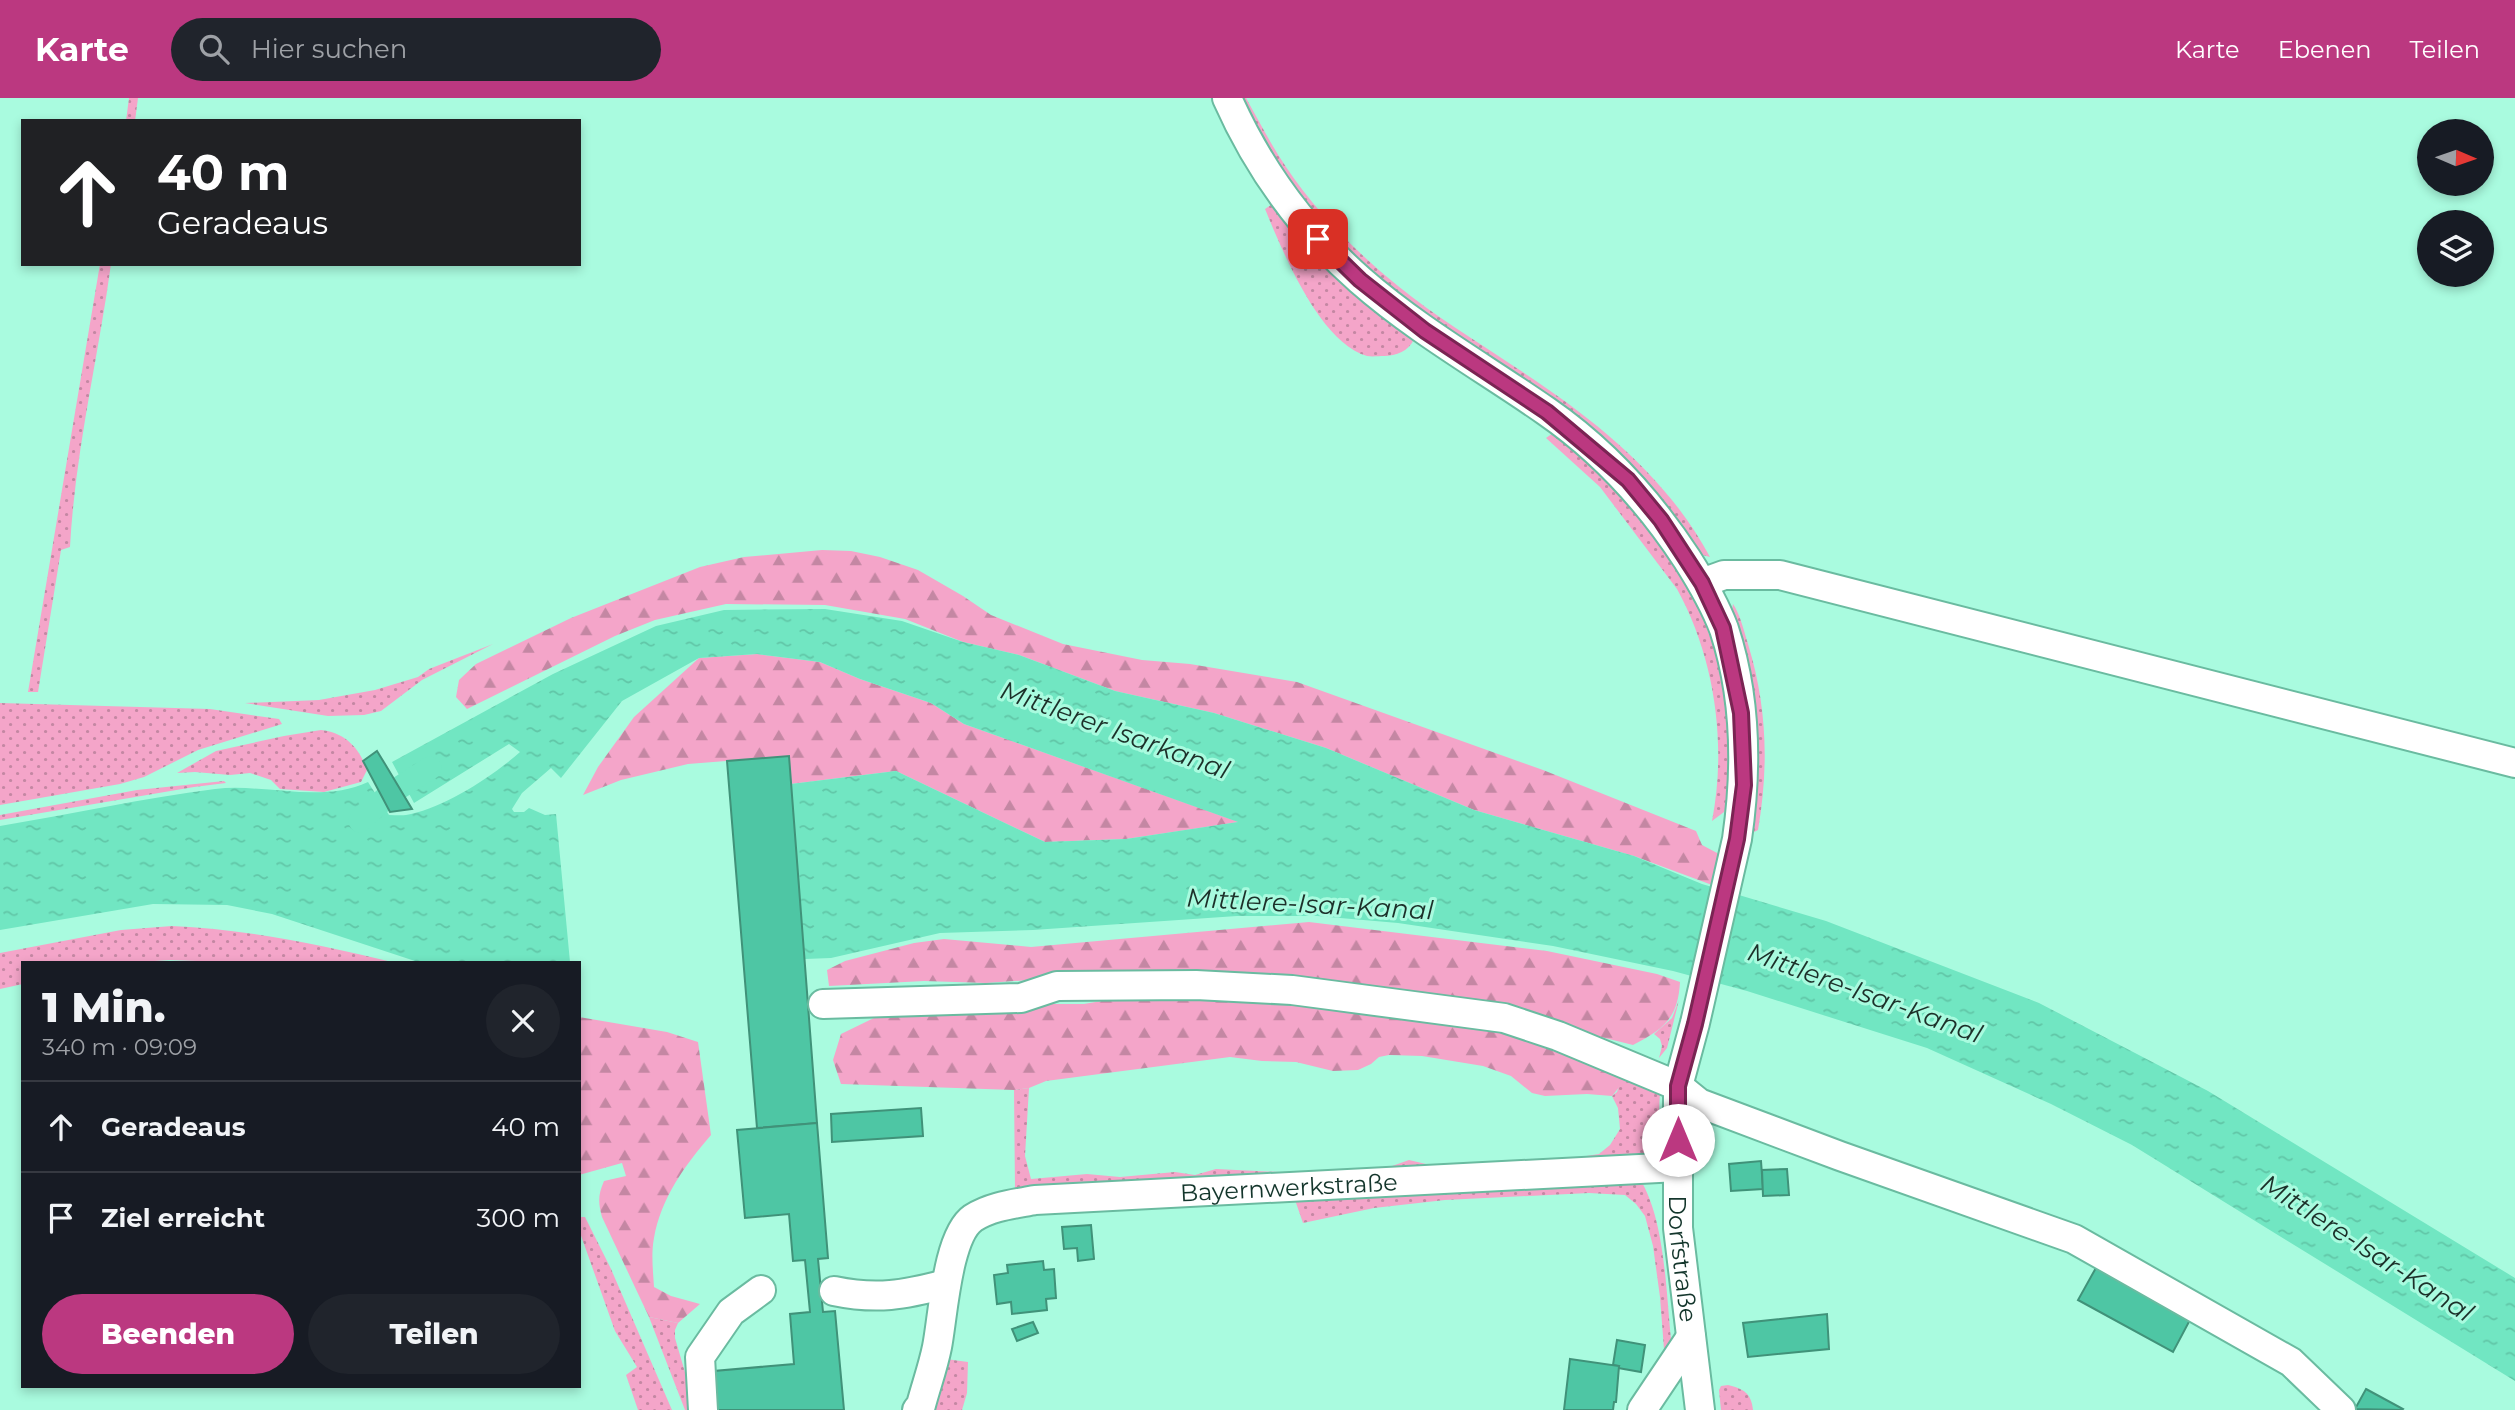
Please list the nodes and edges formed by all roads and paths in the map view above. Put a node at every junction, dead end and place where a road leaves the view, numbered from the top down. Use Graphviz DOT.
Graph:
graph roads {
  1 [pos="1227,98"];
  2 [pos="1702,583"];
  3 [pos="2515,763"];
  4 [pos="823,1004"];
  5 [pos="1678,1086"];
  6 [pos="1678,1167"];
  7 [pos="946,1284"];
  8 [pos="761,1290"];
  9 [pos="834,1291"];
  10 [pos="1691,1337"];
  11 [pos="703,1410"];
  12 [pos="917,1410"];
  13 [pos="1642,1410"];
  14 [pos="1700,1410"];
  15 [pos="2341,1410"];
  1 -- 2 [label="street, Dorfstraße"];
  2 -- 3 [label="street"];
  2 -- 5 [label="street, Dorfstraße"];
  4 -- 5 [label="street"];
  5 -- 6 [label="street, Dorfstraße"];
  5 -- 15 [label="street"];
  6 -- 7 [label="street, Bayernwerkstraße"];
  6 -- 10 [label="street, Dorfstraße"];
  7 -- 9 [label="street"];
  7 -- 12 [label="street, Bayernwerkstraße"];
  8 -- 11 [label="street"];
  10 -- 13 [label="street"];
  10 -- 14 [label="street, Dorfstraße"];
}
